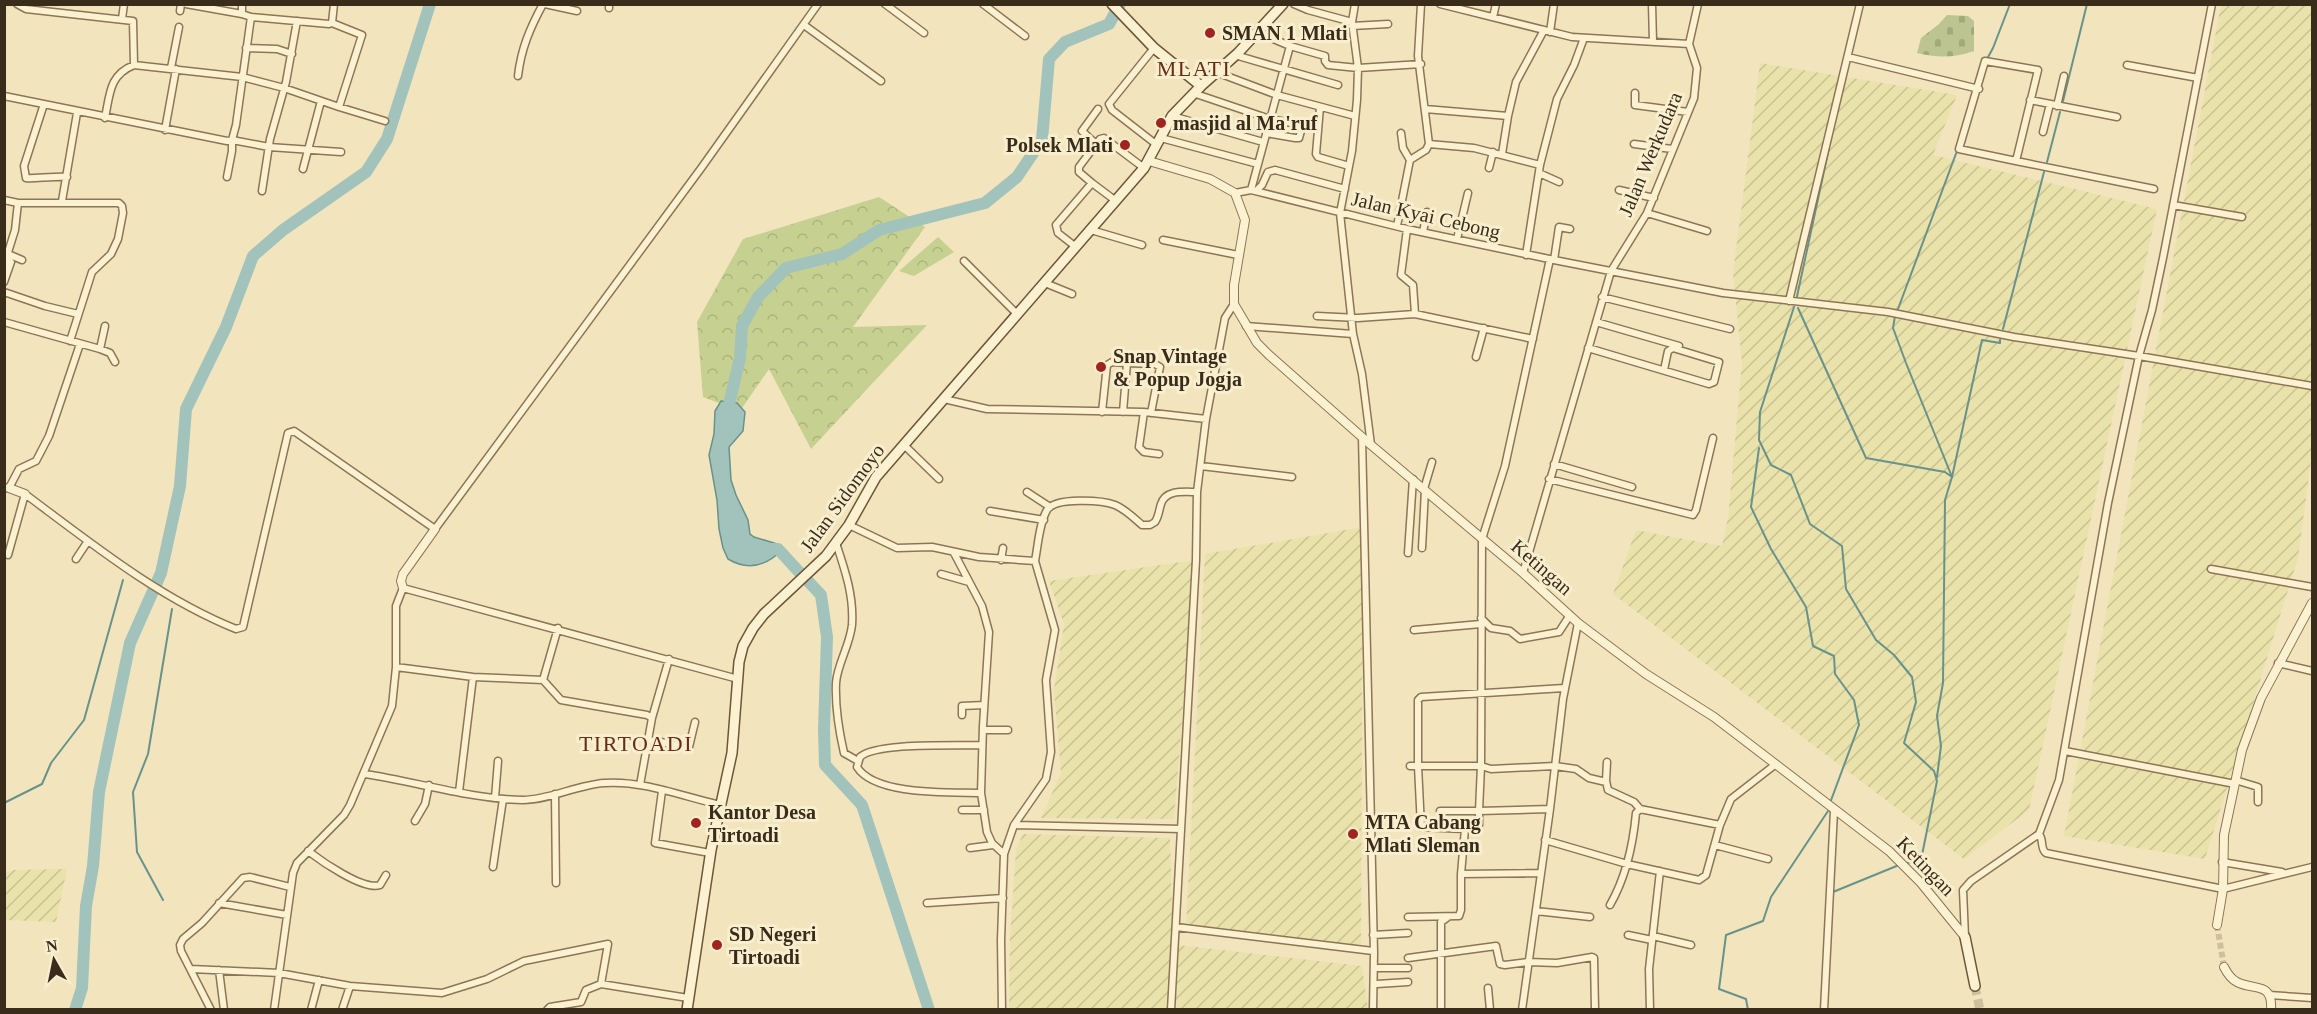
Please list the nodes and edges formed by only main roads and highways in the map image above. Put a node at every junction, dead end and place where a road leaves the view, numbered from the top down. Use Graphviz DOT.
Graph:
graph roads {
  1 [pos="1112,4"];
  2 [pos="1283,4"];
  3 [pos="1201,86"];
  4 [pos="1965,937"];
  5 [pos="1975,986"];
  6 [pos="687,1010"];
  1 -- 3 [label="main road"];
  2 -- 3 [label="main road, Jalan Sidomoyo"];
  3 -- 6 [label="main road, Jalan Sidomoyo"];
  4 -- 5 [label="main road, Ketingan"];
}
